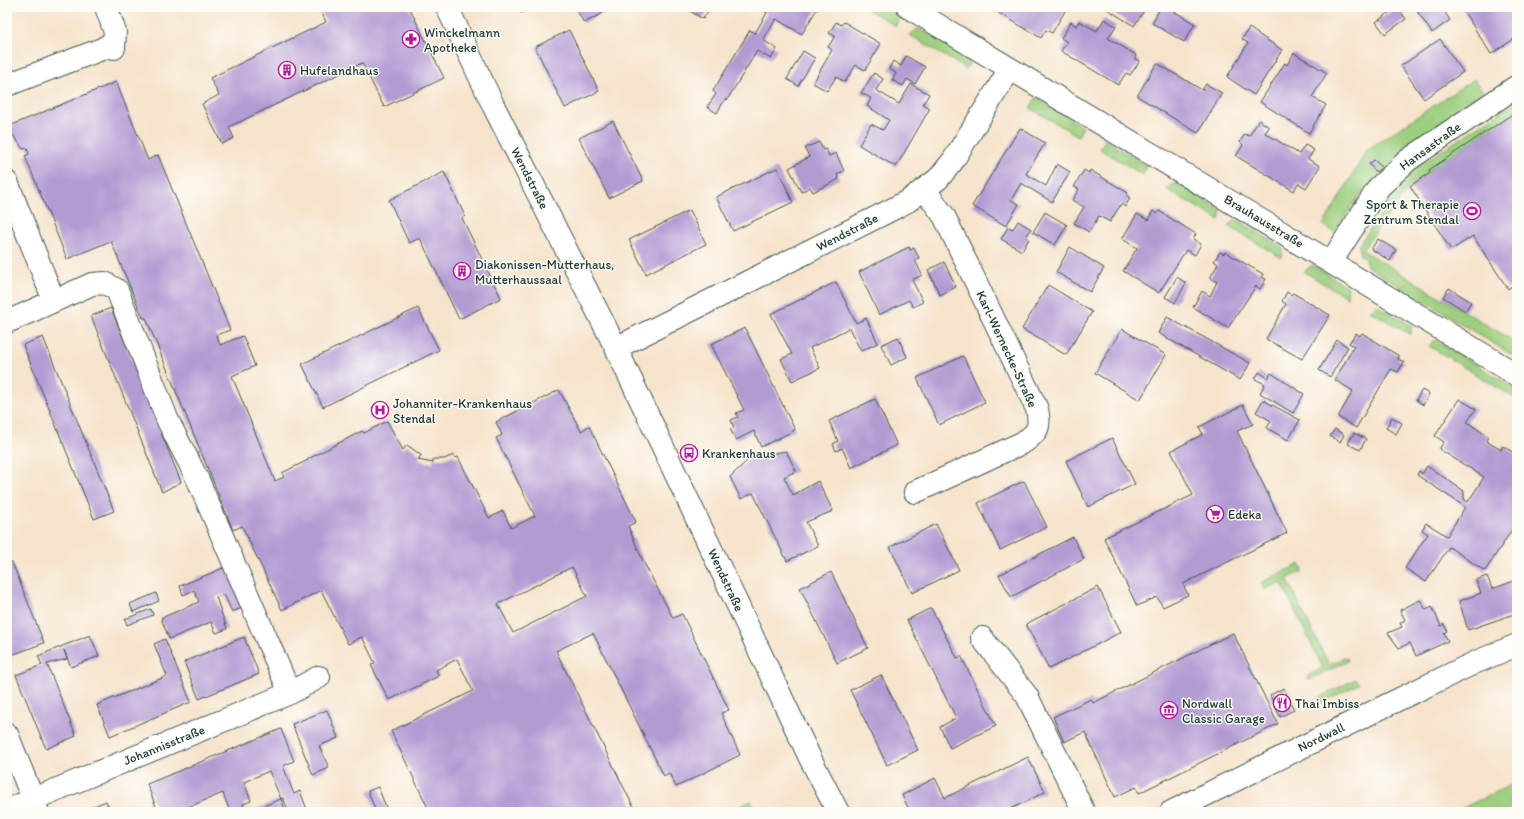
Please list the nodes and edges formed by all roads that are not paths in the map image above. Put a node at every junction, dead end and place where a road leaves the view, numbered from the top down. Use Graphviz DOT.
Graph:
graph roads {
  1 [pos="106,7"];
  2 [pos="447,7"];
  3 [pos="908,7"];
  4 [pos="1010,69"];
  5 [pos="7,85"];
  6 [pos="1517,86"];
  7 [pos="7,182"];
  8 [pos="925,190"];
  9 [pos="1331,262"];
  10 [pos="54,301"];
  11 [pos="7,322"];
  12 [pos="616,348"];
  13 [pos="1517,375"];
  14 [pos="915,492"];
  15 [pos="982,638"];
  16 [pos="1517,645"];
  17 [pos="319,677"];
  18 [pos="290,693"];
  19 [pos="7,734"];
  20 [pos="35,806"];
  21 [pos="7,810"];
  22 [pos="838,812"];
  23 [pos="1084,812"];
  24 [pos="1171,812"];
  1 -- 5 [label="street"];
  2 -- 12 [label="street, Wendstraße"];
  3 -- 4 [label="street, Brauhausstraße"];
  4 -- 8 [label="street"];
  4 -- 9 [label="street, Brauhausstraße"];
  6 -- 9 [label="street, Hansastraße"];
  7 -- 10 [label="street"];
  8 -- 12 [label="street, Wendstraße"];
  8 -- 14 [label="street, Karl-Wernecke-Straße"];
  9 -- 13 [label="street, Brauhausstraße"];
  10 -- 11 [label="street"];
  10 -- 18 [label="street"];
  12 -- 22 [label="street, Wendstraße"];
  15 -- 23 [label="street"];
  16 -- 24 [label="street, Nordwall"];
  17 -- 18 [label="street, Johannisstraße"];
  18 -- 20 [label="street, Johannisstraße"];
  19 -- 20 [label="street"];
  20 -- 21 [label="street, Johannisstraße"];
}
